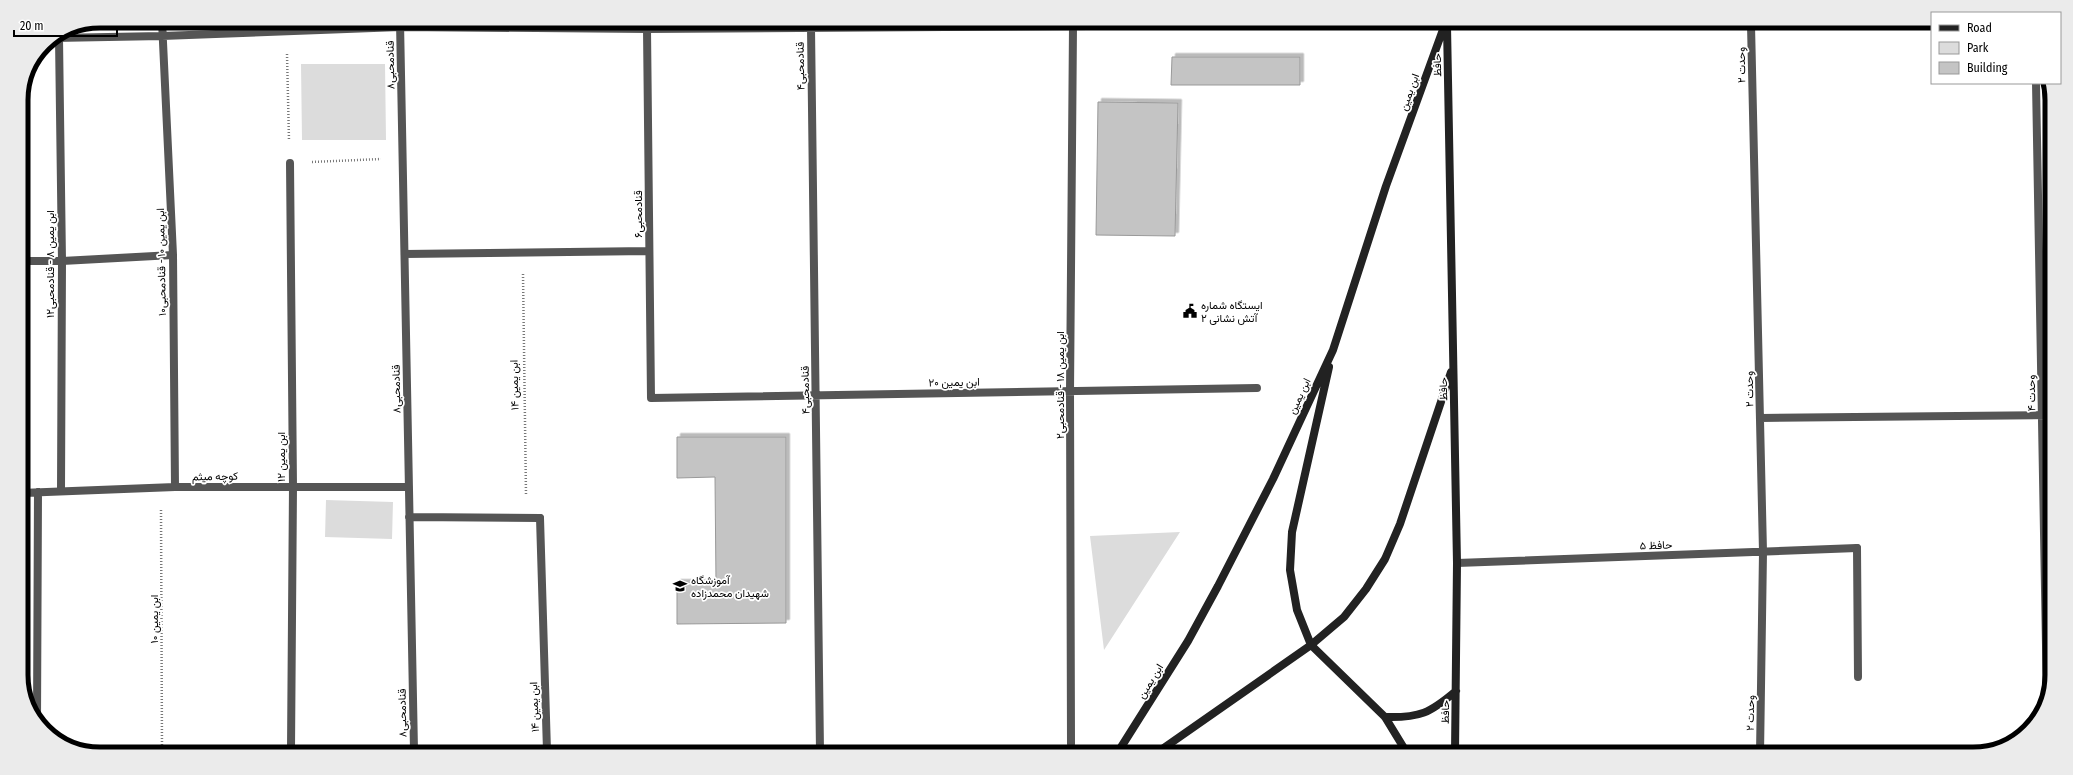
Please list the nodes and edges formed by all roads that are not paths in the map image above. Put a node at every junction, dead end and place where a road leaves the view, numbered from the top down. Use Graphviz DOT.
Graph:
graph roads {
  1 [pos="162,28"];
  2 [pos="335,28"];
  3 [pos="400,28"];
  4 [pos="598,28"];
  5 [pos="664,28"];
  6 [pos="811,28"];
  7 [pos="1073,28"];
  8 [pos="1445,28"];
  9 [pos="1446,28"];
  10 [pos="1751,28"];
  11 [pos="647,29"];
  12 [pos="162,36"];
  13 [pos="64,38"];
  14 [pos="57,42"];
  15 [pos="2036,84"];
  16 [pos="290,163"];
  17 [pos="649,251"];
  18 [pos="405,254"];
  19 [pos="173,255"];
  20 [pos="28,261"];
  21 [pos="62,261"];
  22 [pos="1333,350"];
  23 [pos="1453,367"];
  24 [pos="2045,382"];
  25 [pos="1257,388"];
  26 [pos="1070,392"];
  27 [pos="816,396"];
  28 [pos="651,398"];
  29 [pos="2045,415"];
  30 [pos="1760,418"];
  31 [pos="292,486"];
  32 [pos="409,487"];
  33 [pos="175,488"];
  34 [pos="61,490"];
  35 [pos="38,492"];
  36 [pos="28,493"];
  37 [pos="409,517"];
  38 [pos="1763,552"];
  39 [pos="1457,563"];
  40 [pos="1311,645"];
  41 [pos="1858,677"];
  42 [pos="1456,690"];
  43 [pos="36,708"];
  44 [pos="1385,717"];
  45 [pos="1071,744"];
  46 [pos="291,747"];
  47 [pos="414,747"];
  48 [pos="547,747"];
  49 [pos="820,747"];
  50 [pos="1121,747"];
  51 [pos="1165,747"];
  52 [pos="1404,747"];
  53 [pos="1455,747"];
  54 [pos="1760,747"];
  1 -- 12 [label="street, ابن یمین ۱۰ - قنادمحبی۱۰"];
  2 -- 12 [label="street"];
  3 -- 18 [label="street, قنادمحبی۸"];
  4 -- 11 [label="street"];
  5 -- 11 [label="street"];
  6 -- 27 [label="street, قنادمحبی۴"];
  7 -- 26 [label="street, ابن یمین ۱۸ - قنادمحبی۲"];
  8 -- 22 [label="main road, ابن یمین"];
  9 -- 23 [label="main road, حافظ"];
  10 -- 30 [label="street, وحدت ۲"];
  11 -- 17 [label="street, قنادمحبی۶"];
  12 -- 13 [label="street"];
  12 -- 19 [label="street, ابن یمین ۱۰ - قنادمحبی۱۰"];
  14 -- 21 [label="street, ابن یمین ۸ - قنادمحبی۱۲"];
  15 -- 24 [label="street, وحدت ۴"];
  16 -- 31 [label="street, ابن یمین ۱۲"];
  17 -- 18 [label="street"];
  17 -- 28 [label="street, قنادمحبی۶"];
  18 -- 32 [label="street, قنادمحبی۸"];
  19 -- 21 [label="street"];
  19 -- 33 [label="street, ابن یمین ۱۰ - قنادمحبی۱۰"];
  20 -- 21 [label="street"];
  21 -- 34 [label="street, ابن یمین ۸ - قنادمحبی۱۲"];
  22 -- 40 [label="main road"];
  22 -- 50 [label="main road, ابن یمین"];
  23 -- 39 [label="main road, حافظ"];
  23 -- 40 [label="main road"];
  25 -- 26 [label="street, ابن یمین ۲۰"];
  26 -- 27 [label="street, ابن یمین ۲۰"];
  26 -- 45 [label="street, ابن یمین ۱۸ - قنادمحبی۲"];
  27 -- 28 [label="street, ابن یمین ۲۰"];
  27 -- 49 [label="street, قنادمحبی۴"];
  29 -- 30 [label="street"];
  30 -- 38 [label="street, وحدت ۲"];
  31 -- 32 [label="street, کوچه میثم"];
  31 -- 33 [label="street, کوچه میثم"];
  31 -- 46 [label="street, ابن یمین ۱۲"];
  32 -- 37 [label="street, قنادمحبی۸"];
  33 -- 34 [label="street, کوچه میثم"];
  34 -- 35 [label="street, کوچه میثم"];
  35 -- 36 [label="street, کوچه میثم"];
  35 -- 43 [label="street"];
  37 -- 47 [label="street, قنادمحبی۸"];
  37 -- 48 [label="street, ابن یمین ۱۴"];
  38 -- 39 [label="street, حافظ ۵"];
  38 -- 41 [label="street, حافظ ۵"];
  38 -- 54 [label="street, وحدت ۲"];
  39 -- 42 [label="main road, حافظ"];
  40 -- 44 [label="main road"];
  40 -- 51 [label="main road"];
  42 -- 44 [label="main road"];
  42 -- 53 [label="main road, حافظ"];
  44 -- 52 [label="main road"];
}
